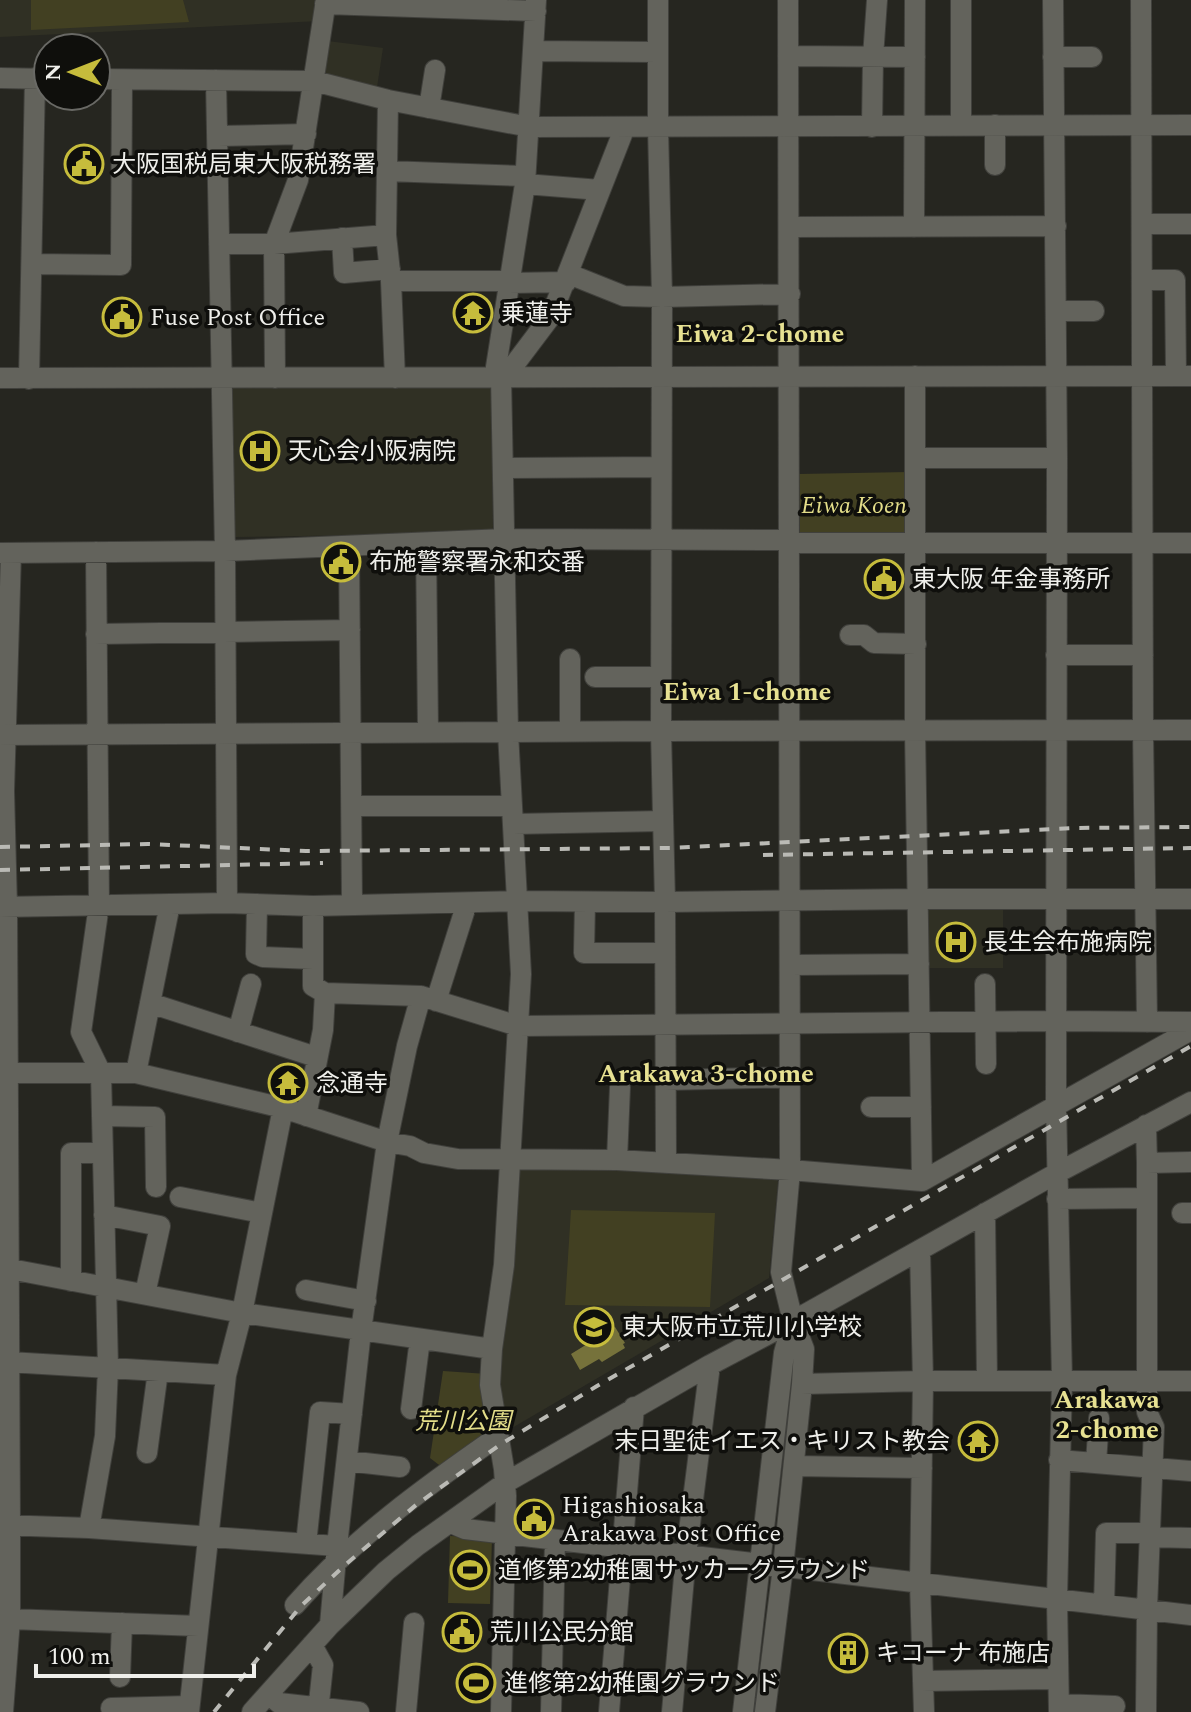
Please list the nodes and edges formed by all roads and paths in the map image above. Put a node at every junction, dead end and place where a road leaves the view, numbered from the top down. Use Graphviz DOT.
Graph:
graph roads {
  1 [pos="658,0"];
  2 [pos="788,0"];
  3 [pos="877,0"];
  4 [pos="915,0"];
  5 [pos="961,0"];
  6 [pos="1053,0"];
  7 [pos="1141,0"];
  8 [pos="326,2"];
  9 [pos="415,4"];
  10 [pos="536,6"];
  11 [pos="534,51"];
  12 [pos="657,52"];
  13 [pos="788,56"];
  14 [pos="873,57"];
  15 [pos="915,57"];
  16 [pos="1053,57"];
  17 [pos="1092,57"];
  18 [pos="435,70"];
  19 [pos="0,78"];
  20 [pos="32,78"];
  21 [pos="112,80"];
  22 [pos="122,80"];
  23 [pos="216,80"];
  24 [pos="314,81"];
  25 [pos="388,100"];
  26 [pos="429,108"];
  27 [pos="40,112"];
  28 [pos="961,125"];
  29 [pos="995,125"];
  30 [pos="1053,125"];
  31 [pos="1142,125"];
  32 [pos="1191,125"];
  33 [pos="789,126"];
  34 [pos="915,126"];
  35 [pos="530,127"];
  36 [pos="625,127"];
  37 [pos="658,127"];
  38 [pos="872,127"];
  39 [pos="306,134"];
  40 [pos="218,136"];
  41 [pos="995,165"];
  42 [pos="387,171"];
  43 [pos="525,180"];
  44 [pos="600,190"];
  45 [pos="1142,224"];
  46 [pos="1191,224"];
  47 [pos="1056,226"];
  48 [pos="790,227"];
  49 [pos="914,227"];
  50 [pos="386,235"];
  51 [pos="342,238"];
  52 [pos="219,244"];
  53 [pos="274,244"];
  54 [pos="32,264"];
  55 [pos="390,275"];
  56 [pos="567,278"];
  57 [pos="1142,280"];
  58 [pos="509,282"];
  59 [pos="790,294"];
  60 [pos="662,297"];
  61 [pos="1056,311"];
  62 [pos="1094,311"];
  63 [pos="1056,375"];
  64 [pos="661,376"];
  65 [pos="789,376"];
  66 [pos="915,376"];
  67 [pos="1143,376"];
  68 [pos="1183,376"];
  69 [pos="503,377"];
  70 [pos="0,378"];
  71 [pos="275,378"];
  72 [pos="395,378"];
  73 [pos="29,379"];
  74 [pos="221,379"];
  75 [pos="916,458"];
  76 [pos="1057,458"];
  77 [pos="661,467"];
  78 [pos="504,468"];
  79 [pos="505,539"];
  80 [pos="661,540"];
  81 [pos="789,542"];
  82 [pos="916,542"];
  83 [pos="426,543"];
  84 [pos="1143,543"];
  85 [pos="1191,543"];
  86 [pos="1056,544"];
  87 [pos="349,546"];
  88 [pos="225,551"];
  89 [pos="96,552"];
  90 [pos="6,553"];
  91 [pos="350,630"];
  92 [pos="226,632"];
  93 [pos="96,634"];
  94 [pos="850,635"];
  95 [pos="916,644"];
  96 [pos="1056,655"];
  97 [pos="1143,655"];
  98 [pos="570,659"];
  99 [pos="595,677"];
  100 [pos="661,677"];
  101 [pos="915,730"];
  102 [pos="1056,730"];
  103 [pos="1143,730"];
  104 [pos="1191,730"];
  105 [pos="570,731"];
  106 [pos="661,731"];
  107 [pos="789,731"];
  108 [pos="351,732"];
  109 [pos="428,732"];
  110 [pos="508,732"];
  111 [pos="226,734"];
  112 [pos="2,735"];
  113 [pos="97,735"];
  114 [pos="352,806"];
  115 [pos="512,815"];
  116 [pos="663,821"];
  117 [pos="917,899"];
  118 [pos="1191,899"];
  119 [pos="789,900"];
  120 [pos="1057,900"];
  121 [pos="1146,900"];
  122 [pos="516,901"];
  123 [pos="585,902"];
  124 [pos="665,902"];
  125 [pos="227,903"];
  126 [pos="467,903"];
  127 [pos="170,904"];
  128 [pos="257,904"];
  129 [pos="99,905"];
  130 [pos="352,905"];
  131 [pos="313,906"];
  132 [pos="3,907"];
  133 [pos="665,953"];
  134 [pos="313,959"];
  135 [pos="919,964"];
  136 [pos="790,965"];
  137 [pos="251,984"];
  138 [pos="985,984"];
  139 [pos="325,993"];
  140 [pos="429,998"];
  141 [pos="150,1003"];
  142 [pos="1056,1021"];
  143 [pos="986,1022"];
  144 [pos="1147,1022"];
  145 [pos="1191,1022"];
  146 [pos="920,1023"];
  147 [pos="790,1024"];
  148 [pos="666,1025"];
  149 [pos="518,1026"];
  150 [pos="1191,1030"];
  151 [pos="238,1032"];
  152 [pos="316,1057"];
  153 [pos="986,1064"];
  154 [pos="7,1073"];
  155 [pos="101,1073"];
  156 [pos="136,1073"];
  157 [pos="790,1077"];
  158 [pos="666,1080"];
  159 [pos="620,1087"];
  160 [pos="1191,1102"];
  161 [pos="1056,1104"];
  162 [pos="871,1107"];
  163 [pos="921,1107"];
  164 [pos="283,1108"];
  165 [pos="102,1116"];
  166 [pos="306,1116"];
  167 [pos="1146,1125"];
  168 [pos="387,1142"];
  169 [pos="102,1153"];
  170 [pos="617,1160"];
  171 [pos="511,1161"];
  172 [pos="1191,1162"];
  173 [pos="666,1163"];
  174 [pos="1147,1163"];
  175 [pos="790,1170"];
  176 [pos="1057,1173"];
  177 [pos="922,1181"];
  178 [pos="156,1187"];
  179 [pos="180,1197"];
  180 [pos="1147,1198"];
  181 [pos="1057,1199"];
  182 [pos="262,1213"];
  183 [pos="985,1213"];
  184 [pos="104,1215"];
  185 [pos="920,1250"];
  186 [pos="4,1268"];
  187 [pos="71,1281"];
  188 [pos="106,1287"];
  189 [pos="306,1290"];
  190 [pos="145,1294"];
  191 [pos="366,1301"];
  192 [pos="242,1313"];
  193 [pos="793,1321"];
  194 [pos="361,1331"];
  195 [pos="420,1339"];
  196 [pos="6,1349"];
  197 [pos="492,1349"];
  198 [pos="710,1365"];
  199 [pos="108,1367"];
  200 [pos="158,1371"];
  201 [pos="226,1375"];
  202 [pos="1062,1380"];
  203 [pos="923,1381"];
  204 [pos="987,1381"];
  205 [pos="1148,1381"];
  206 [pos="1191,1381"];
  207 [pos="802,1384"];
  208 [pos="634,1407"];
  209 [pos="411,1409"];
  210 [pos="352,1414"];
  211 [pos="1099,1418"];
  212 [pos="497,1437"];
  213 [pos="147,1453"];
  214 [pos="1059,1460"];
  215 [pos="347,1461"];
  216 [pos="1096,1463"];
  217 [pos="794,1466"];
  218 [pos="400,1467"];
  219 [pos="1152,1467"];
  220 [pos="922,1468"];
  221 [pos="1191,1471"];
  222 [pos="505,1483"];
  223 [pos="451,1523"];
  224 [pos="5,1526"];
  225 [pos="89,1528"];
  226 [pos="505,1534"];
  227 [pos="1149,1535"];
  228 [pos="209,1538"];
  229 [pos="1191,1538"];
  230 [pos="555,1540"];
  231 [pos="306,1544"];
  232 [pos="622,1548"];
  233 [pos="336,1554"];
  234 [pos="686,1555"];
  235 [pos="760,1564"];
  236 [pos="783,1567"];
  237 [pos="920,1584"];
  238 [pos="1057,1600"];
  239 [pos="295,1605"];
  240 [pos="1104,1605"];
  241 [pos="1147,1609"];
  242 [pos="1191,1615"];
  243 [pos="10,1619"];
  244 [pos="122,1623"];
  245 [pos="414,1623"];
  246 [pos="330,1625"];
  247 [pos="198,1626"];
  248 [pos="312,1645"];
  249 [pos="120,1677"];
  250 [pos="1058,1679"];
  251 [pos="923,1681"];
  252 [pos="2,1690"];
  253 [pos="268,1694"];
  254 [pos="1115,1706"];
  255 [pos="111,1708"];
  256 [pos="1059,1708"];
  257 [pos="189,1709"];
  258 [pos="318,1710"];
  259 [pos="3,1712"];
  260 [pos="252,1712"];
  261 [pos="359,1712"];
  262 [pos="406,1712"];
  263 [pos="501,1712"];
  264 [pos="551,1712"];
  265 [pos="609,1712"];
  266 [pos="672,1712"];
  267 [pos="743,1712"];
  268 [pos="765,1712"];
  269 [pos="924,1712"];
  270 [pos="1146,1712"];
  1 -- 12 [label="street"];
  2 -- 13 [label="street"];
  3 -- 14 [label="street"];
  4 -- 15 [label="street"];
  5 -- 28 [label="street"];
  6 -- 16 [label="street"];
  7 -- 31 [label="street"];
  8 -- 9 [label="street"];
  8 -- 24 [label="street"];
  9 -- 10 [label="street"];
  10 -- 11 [label="street"];
  11 -- 12 [label="street"];
  11 -- 35 [label="street"];
  12 -- 37 [label="street"];
  13 -- 14 [label="street"];
  13 -- 33 [label="street"];
  14 -- 15 [label="street"];
  14 -- 38 [label="street"];
  15 -- 34 [label="street"];
  16 -- 17 [label="street"];
  16 -- 30 [label="street"];
  18 -- 26 [label="street"];
  19 -- 20 [label="street"];
  21 -- 22 [label="street"];
  22 -- 23 [label="street"];
  22 -- 54 [label="street"];
  23 -- 24 [label="street"];
  23 -- 40 [label="street"];
  24 -- 25 [label="street"];
  24 -- 39 [label="street"];
  25 -- 26 [label="street"];
  25 -- 42 [label="street"];
  26 -- 35 [label="street"];
  27 -- 54 [label="street"];
  28 -- 29 [label="street"];
  28 -- 34 [label="street"];
  29 -- 30 [label="street"];
  29 -- 41 [label="street"];
  30 -- 31 [label="street"];
  30 -- 47 [label="street"];
  31 -- 32 [label="street"];
  31 -- 45 [label="street"];
  33 -- 37 [label="street"];
  33 -- 38 [label="street"];
  33 -- 48 [label="street"];
  34 -- 38 [label="street"];
  34 -- 49 [label="street"];
  35 -- 36 [label="street"];
  35 -- 43 [label="street"];
  36 -- 37 [label="street"];
  36 -- 44 [label="street"];
  37 -- 60 [label="street"];
  39 -- 40 [label="street"];
  39 -- 53 [label="street"];
  40 -- 52 [label="street"];
  42 -- 43 [label="street"];
  42 -- 50 [label="street"];
  43 -- 44 [label="street"];
  43 -- 58 [label="street"];
  44 -- 56 [label="street"];
  45 -- 46 [label="street"];
  45 -- 57 [label="street"];
  47 -- 49 [label="street"];
  47 -- 61 [label="street"];
  48 -- 49 [label="street"];
  48 -- 59 [label="street"];
  50 -- 51 [label="street"];
  50 -- 55 [label="street"];
  51 -- 53 [label="street"];
  51 -- 55 [label="street"];
  52 -- 53 [label="street"];
  52 -- 74 [label="street"];
  53 -- 71 [label="street"];
  54 -- 73 [label="street"];
  55 -- 58 [label="street"];
  55 -- 72 [label="street"];
  56 -- 58 [label="street"];
  56 -- 60 [label="street"];
  56 -- 69 [label="street"];
  57 -- 67 [label="street"];
  57 -- 68 [label="street"];
  58 -- 69 [label="street"];
  59 -- 60 [label="street"];
  59 -- 65 [label="street"];
  60 -- 64 [label="street"];
  61 -- 62 [label="street"];
  61 -- 63 [label="street"];
  63 -- 66 [label="street"];
  63 -- 67 [label="street"];
  63 -- 76 [label="street"];
  64 -- 65 [label="street"];
  64 -- 69 [label="street"];
  64 -- 77 [label="street"];
  65 -- 66 [label="street"];
  65 -- 81 [label="street"];
  66 -- 75 [label="street"];
  67 -- 68 [label="street"];
  67 -- 84 [label="street"];
  69 -- 72 [label="street"];
  69 -- 78 [label="street"];
  70 -- 73 [label="street"];
  71 -- 72 [label="street"];
  71 -- 74 [label="street"];
  73 -- 74 [label="street"];
  74 -- 88 [label="street"];
  75 -- 76 [label="street"];
  75 -- 82 [label="street"];
  76 -- 86 [label="street"];
  77 -- 78 [label="street"];
  77 -- 80 [label="street"];
  78 -- 79 [label="street"];
  79 -- 80 [label="street"];
  79 -- 83 [label="street"];
  79 -- 110 [label="street"];
  80 -- 81 [label="street"];
  80 -- 100 [label="street"];
  81 -- 82 [label="street"];
  81 -- 107 [label="street"];
  82 -- 86 [label="street"];
  82 -- 95 [label="street"];
  83 -- 87 [label="street"];
  83 -- 109 [label="street"];
  84 -- 85 [label="street"];
  84 -- 86 [label="street"];
  84 -- 97 [label="street"];
  86 -- 96 [label="street"];
  87 -- 88 [label="street"];
  87 -- 91 [label="street"];
  88 -- 89 [label="street"];
  88 -- 92 [label="street"];
  89 -- 90 [label="street"];
  89 -- 93 [label="street"];
  90 -- 112 [label="street"];
  91 -- 92 [label="street"];
  91 -- 108 [label="street"];
  92 -- 93 [label="street"];
  92 -- 111 [label="street"];
  93 -- 113 [label="street"];
  94 -- 95 [label="street"];
  95 -- 101 [label="street"];
  96 -- 97 [label="street"];
  96 -- 102 [label="street"];
  97 -- 103 [label="street"];
  98 -- 105 [label="street"];
  99 -- 100 [label="street"];
  100 -- 106 [label="street"];
  101 -- 102 [label="street"];
  101 -- 107 [label="street"];
  101 -- 117 [label="street"];
  102 -- 103 [label="street"];
  102 -- 120 [label="street"];
  103 -- 104 [label="street"];
  103 -- 121 [label="street"];
  105 -- 106 [label="street"];
  105 -- 110 [label="street"];
  106 -- 107 [label="street"];
  106 -- 116 [label="street"];
  107 -- 119 [label="street"];
  108 -- 109 [label="street"];
  108 -- 111 [label="street"];
  108 -- 114 [label="street"];
  109 -- 110 [label="street"];
  110 -- 115 [label="street"];
  111 -- 113 [label="street"];
  111 -- 125 [label="street"];
  112 -- 113 [label="street"];
  112 -- 132 [label="street"];
  113 -- 129 [label="street"];
  114 -- 115 [label="street"];
  114 -- 130 [label="street"];
  115 -- 116 [label="street"];
  115 -- 122 [label="street"];
  116 -- 124 [label="street"];
  117 -- 119 [label="street"];
  117 -- 120 [label="street"];
  117 -- 135 [label="street"];
  118 -- 121 [label="street"];
  119 -- 124 [label="street"];
  119 -- 136 [label="street"];
  120 -- 121 [label="street"];
  120 -- 142 [label="street"];
  121 -- 144 [label="street"];
  122 -- 123 [label="street"];
  122 -- 126 [label="street"];
  122 -- 149 [label="street"];
  123 -- 124 [label="street"];
  123 -- 133 [label="street"];
  124 -- 133 [label="street"];
  125 -- 127 [label="street"];
  125 -- 128 [label="street"];
  126 -- 130 [label="street"];
  126 -- 140 [label="street"];
  127 -- 129 [label="street"];
  127 -- 141 [label="street"];
  128 -- 131 [label="street"];
  128 -- 134 [label="street"];
  129 -- 132 [label="street"];
  129 -- 155 [label="street"];
  130 -- 131 [label="street"];
  131 -- 134 [label="street"];
  132 -- 154 [label="street"];
  133 -- 148 [label="street"];
  134 -- 139 [label="street"];
  135 -- 136 [label="street"];
  135 -- 146 [label="street"];
  136 -- 147 [label="street"];
  137 -- 151 [label="street"];
  138 -- 143 [label="street"];
  139 -- 140 [label="street"];
  139 -- 152 [label="street"];
  140 -- 149 [label="street"];
  140 -- 168 [label="street"];
  141 -- 151 [label="street"];
  141 -- 156 [label="street"];
  142 -- 143 [label="street"];
  142 -- 144 [label="street"];
  142 -- 161 [label="street"];
  143 -- 146 [label="street"];
  143 -- 153 [label="street"];
  144 -- 145 [label="street"];
  146 -- 147 [label="street"];
  146 -- 163 [label="street"];
  147 -- 148 [label="street"];
  147 -- 157 [label="street"];
  148 -- 149 [label="street"];
  148 -- 158 [label="street"];
  149 -- 171 [label="street"];
  150 -- 161 [label="street"];
  151 -- 152 [label="street"];
  152 -- 166 [label="street"];
  154 -- 155 [label="street"];
  154 -- 186 [label="street"];
  155 -- 156 [label="street"];
  155 -- 165 [label="street"];
  156 -- 164 [label="street"];
  157 -- 158 [label="street"];
  157 -- 175 [label="street"];
  158 -- 173 [label="street"];
  159 -- 170 [label="street"];
  160 -- 167 [label="street"];
  161 -- 176 [label="street"];
  161 -- 177 [label="street"];
  162 -- 163 [label="street"];
  163 -- 177 [label="street"];
  164 -- 166 [label="street"];
  164 -- 182 [label="street"];
  165 -- 169 [label="street"];
  165 -- 178 [label="street"];
  166 -- 168 [label="street"];
  167 -- 174 [label="street"];
  167 -- 176 [label="street"];
  168 -- 171 [label="street"];
  168 -- 191 [label="street"];
  169 -- 184 [label="street"];
  169 -- 187 [label="street"];
  170 -- 171 [label="street"];
  170 -- 173 [label="street"];
  171 -- 197 [label="street"];
  172 -- 174 [label="street"];
  173 -- 175 [label="street"];
  174 -- 180 [label="street"];
  175 -- 177 [label="street"];
  175 -- 193 [label="street"];
  176 -- 181 [label="street"];
  176 -- 183 [label="street"];
  179 -- 182 [label="street"];
  180 -- 181 [label="street"];
  180 -- 205 [label="street"];
  181 -- 202 [label="street"];
  182 -- 192 [label="street"];
  183 -- 185 [label="street"];
  183 -- 204 [label="street"];
  184 -- 188 [label="street"];
  184 -- 190 [label="street"];
  185 -- 193 [label="street"];
  185 -- 203 [label="street"];
  186 -- 187 [label="street"];
  186 -- 196 [label="street"];
  187 -- 188 [label="street"];
  188 -- 190 [label="street"];
  188 -- 199 [label="street"];
  189 -- 191 [label="street"];
  190 -- 192 [label="street"];
  191 -- 194 [label="street"];
  192 -- 194 [label="street"];
  192 -- 201 [label="street"];
  193 -- 198 [label="street"];
  193 -- 207 [label="street"];
  193 -- 235 [label="street"];
  194 -- 195 [label="street"];
  194 -- 210 [label="street"];
  195 -- 197 [label="street"];
  195 -- 209 [label="street"];
  196 -- 199 [label="street"];
  196 -- 224 [label="street"];
  197 -- 212 [label="street"];
  198 -- 208 [label="street"];
  198 -- 234 [label="street"];
  199 -- 200 [label="street"];
  199 -- 225 [label="street"];
  200 -- 201 [label="street"];
  200 -- 213 [label="street"];
  201 -- 228 [label="street"];
  202 -- 204 [label="street"];
  202 -- 205 [label="street"];
  202 -- 214 [label="street"];
  203 -- 204 [label="street"];
  203 -- 207 [label="street"];
  203 -- 220 [label="street"];
  205 -- 206 [label="street"];
  205 -- 219 [label="street"];
  207 -- 217 [label="street"];
  208 -- 222 [label="street"];
  208 -- 232 [label="street"];
  210 -- 215 [label="street"];
  210 -- 231 [label="street"];
  211 -- 216 [label="street"];
  212 -- 222 [label="street"];
  212 -- 233 [label="street"];
  214 -- 216 [label="street"];
  214 -- 238 [label="street"];
  215 -- 218 [label="street"];
  215 -- 233 [label="street"];
  216 -- 219 [label="street"];
  217 -- 220 [label="street"];
  217 -- 236 [label="street"];
  219 -- 221 [label="street"];
  219 -- 227 [label="street"];
  220 -- 237 [label="street"];
  222 -- 223 [label="street"];
  222 -- 226 [label="street"];
  223 -- 226 [label="street"];
  223 -- 246 [label="street"];
  224 -- 225 [label="street"];
  224 -- 243 [label="street"];
  225 -- 228 [label="street"];
  226 -- 230 [label="street"];
  226 -- 263 [label="street"];
  227 -- 229 [label="street"];
  227 -- 240 [label="street"];
  227 -- 241 [label="street"];
  228 -- 231 [label="street"];
  228 -- 247 [label="street"];
  230 -- 232 [label="street"];
  230 -- 264 [label="street"];
  231 -- 233 [label="street"];
  232 -- 234 [label="street"];
  232 -- 265 [label="street"];
  233 -- 239 [label="street"];
  233 -- 246 [label="street"];
  234 -- 235 [label="street"];
  234 -- 266 [label="street"];
  235 -- 236 [label="street"];
  235 -- 267 [label="street"];
  236 -- 237 [label="street"];
  236 -- 268 [label="street"];
  237 -- 238 [label="street"];
  237 -- 251 [label="street"];
  238 -- 240 [label="street"];
  238 -- 250 [label="street"];
  240 -- 241 [label="street"];
  241 -- 242 [label="street"];
  241 -- 270 [label="street"];
  243 -- 244 [label="street"];
  243 -- 252 [label="street"];
  244 -- 247 [label="street"];
  244 -- 249 [label="street"];
  245 -- 262 [label="street"];
  246 -- 248 [label="street"];
  247 -- 257 [label="street"];
  248 -- 253 [label="street"];
  248 -- 258 [label="street"];
  250 -- 251 [label="street"];
  250 -- 256 [label="street"];
  251 -- 269 [label="street"];
  252 -- 259 [label="street"];
  253 -- 258 [label="street"];
  253 -- 260 [label="street"];
  254 -- 256 [label="street"];
  255 -- 257 [label="street"];
  258 -- 261 [label="street"];
}
